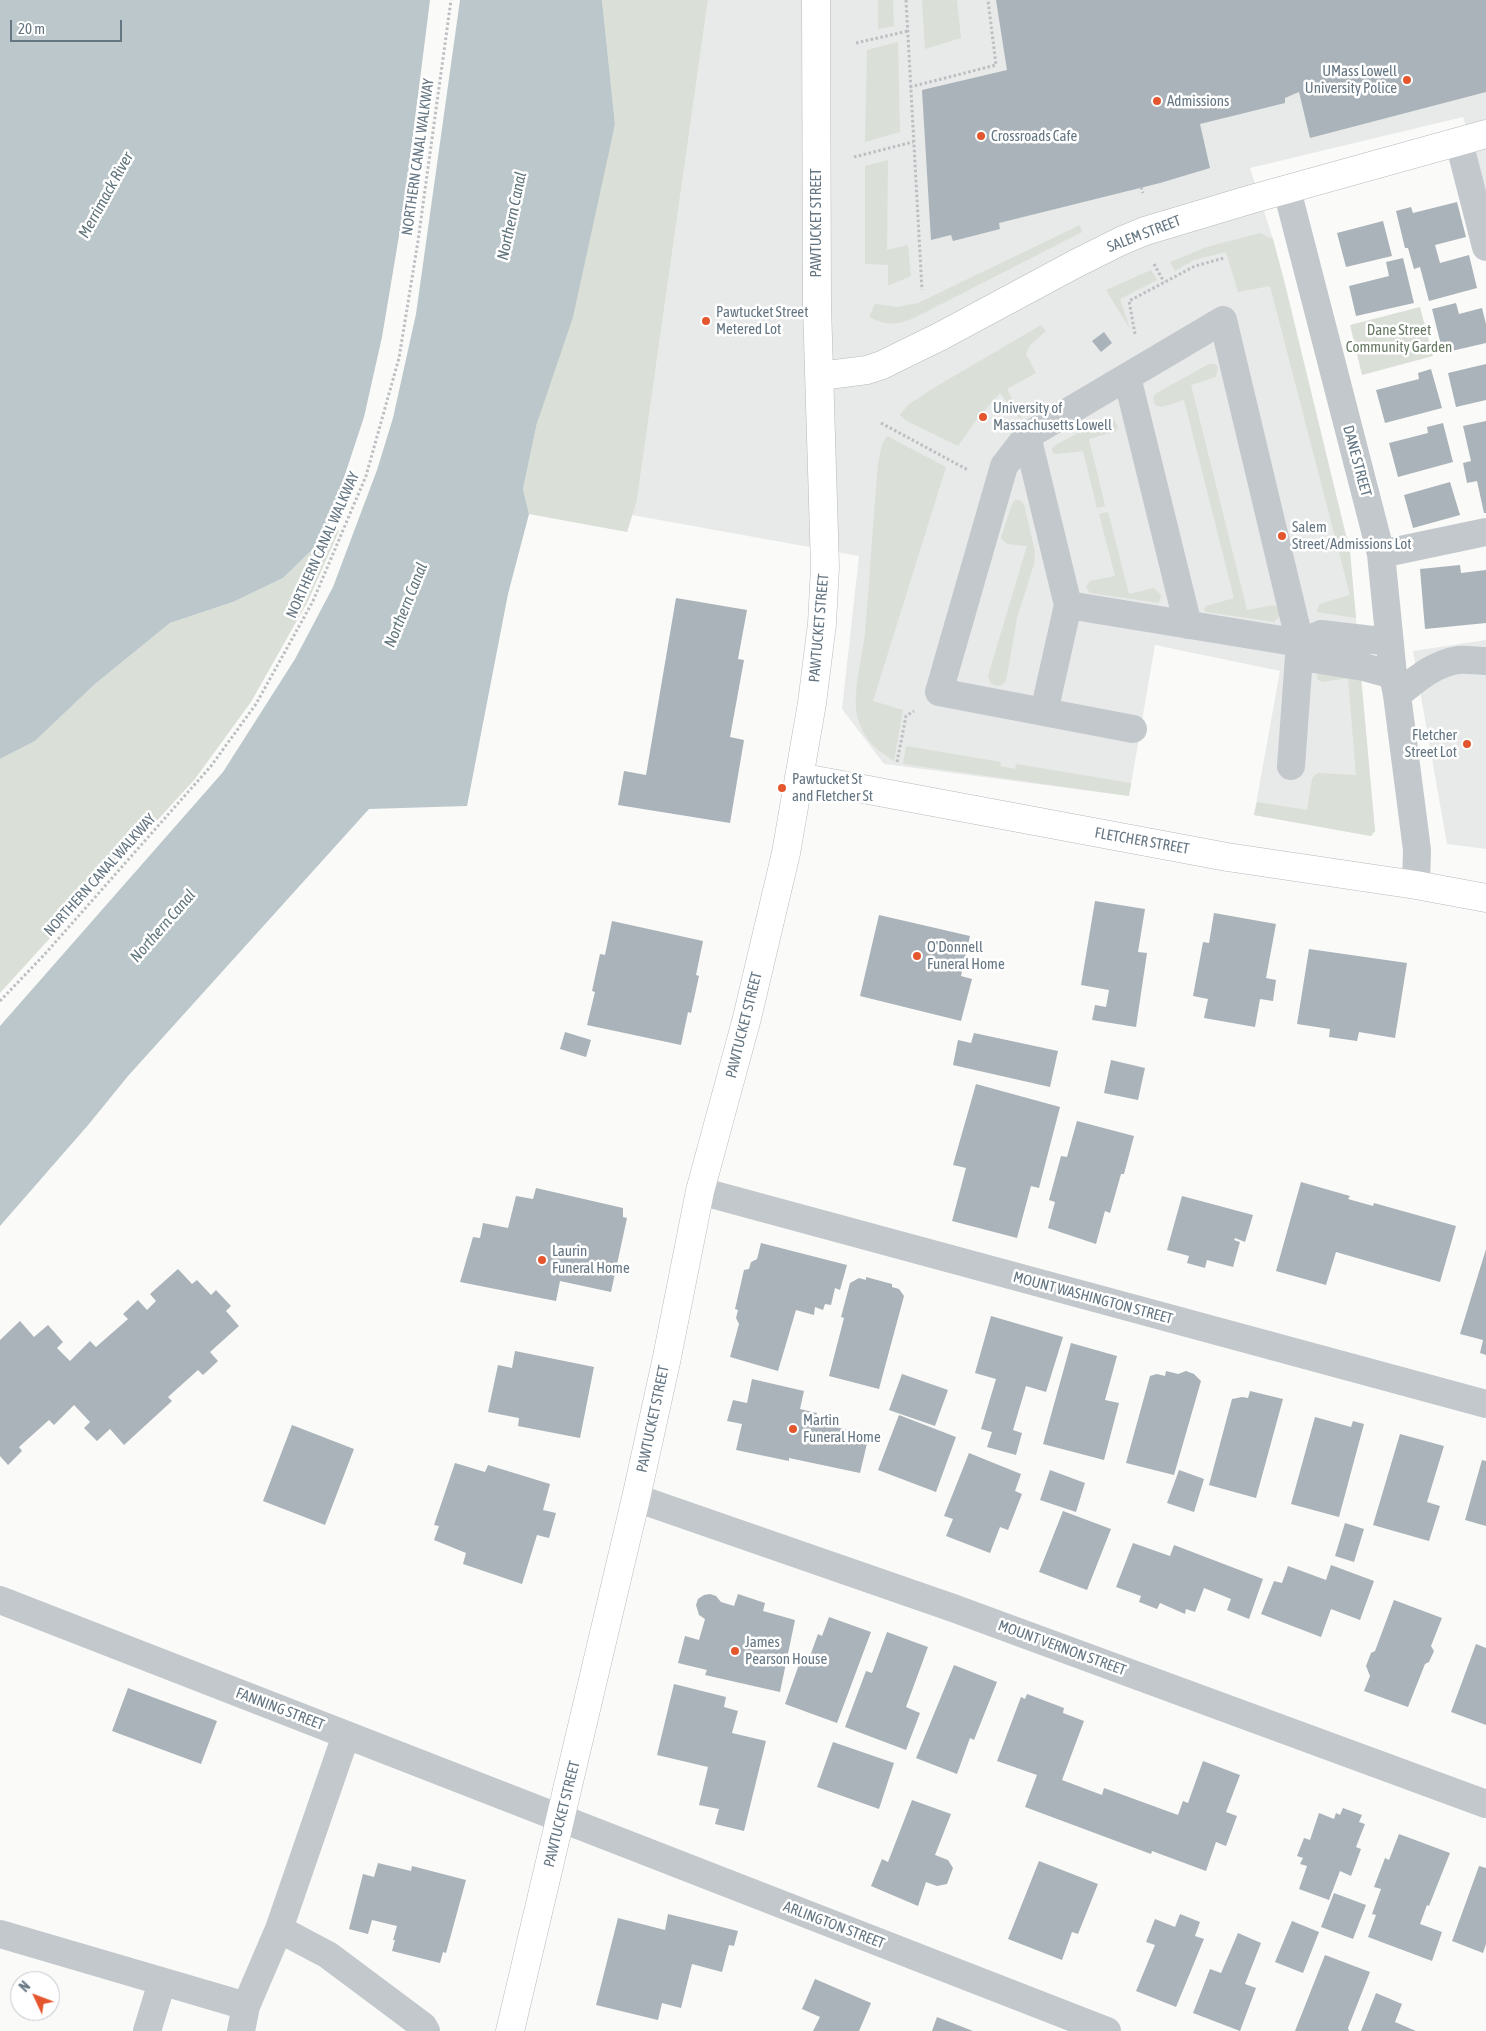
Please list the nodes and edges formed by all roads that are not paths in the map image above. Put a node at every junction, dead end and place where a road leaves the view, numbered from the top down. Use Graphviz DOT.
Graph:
graph roads {
  1 [pos="816,0"];
  2 [pos="1486,134"];
  3 [pos="1459,142"];
  4 [pos="1287,190"];
  5 [pos="1486,247"];
  6 [pos="820,376"];
  7 [pos="1127,377"];
  8 [pos="1027,436"];
  9 [pos="1486,532"];
  10 [pos="1381,554"];
  11 [pos="1068,605"];
  12 [pos="1188,625"];
  13 [pos="1390,642"];
  14 [pos="1300,643"];
  15 [pos="1486,661"];
  16 [pos="1395,685"];
  17 [pos="1044,712"];
  18 [pos="1133,729"];
  19 [pos="1291,766"];
  20 [pos="799,777"];
  21 [pos="1416,885"];
  22 [pos="1486,898"];
  23 [pos="700,1190"];
  24 [pos="1486,1404"];
  25 [pos="636,1498"];
  26 [pos="0,1600"];
  27 [pos="346,1735"];
  28 [pos="1486,1804"];
  29 [pos="560,1819"];
  30 [pos="279,1929"];
  31 [pos="0,1934"];
  32 [pos="162,1982"];
  33 [pos="243,2019"];
  34 [pos="147,2031"];
  35 [pos="426,2031"];
  36 [pos="510,2031"];
  37 [pos="1107,2031"];
  1 -- 6 [label="main road, PAWTUCKET STREET"];
  2 -- 3 [label="main road, SALEM STREET"];
  3 -- 4 [label="main road, SALEM STREET"];
  3 -- 5 [label="street"];
  4 -- 6 [label="main road, SALEM STREET"];
  4 -- 10 [label="street, DANE STREET"];
  6 -- 20 [label="main road, PAWTUCKET STREET"];
  7 -- 8 [label="street"];
  7 -- 12 [label="street"];
  7 -- 14 [label="street"];
  8 -- 11 [label="street"];
  8 -- 17 [label="street"];
  9 -- 10 [label="street"];
  10 -- 13 [label="street, DANE STREET"];
  11 -- 12 [label="street"];
  11 -- 17 [label="street"];
  12 -- 14 [label="street"];
  13 -- 14 [label="street"];
  13 -- 16 [label="street, DANE STREET"];
  14 -- 16 [label="street"];
  14 -- 19 [label="street"];
  15 -- 16 [label="street"];
  16 -- 21 [label="street, DANE STREET"];
  17 -- 18 [label="street"];
  20 -- 21 [label="main road, FLETCHER STREET"];
  20 -- 23 [label="main road, PAWTUCKET STREET"];
  21 -- 22 [label="main road, FLETCHER STREET"];
  23 -- 24 [label="street, MOUNT WASHINGTON STREET"];
  23 -- 25 [label="main road, PAWTUCKET STREET"];
  25 -- 28 [label="street, MOUNT VERNON STREET"];
  25 -- 29 [label="main road, PAWTUCKET STREET"];
  26 -- 27 [label="street, FANNING STREET"];
  27 -- 29 [label="street, FANNING STREET"];
  27 -- 30 [label="street"];
  29 -- 36 [label="main road, PAWTUCKET STREET"];
  29 -- 37 [label="street, ARLINGTON STREET"];
  30 -- 33 [label="street"];
  30 -- 35 [label="street"];
  31 -- 32 [label="street"];
  32 -- 33 [label="street"];
  32 -- 34 [label="street"];
}
